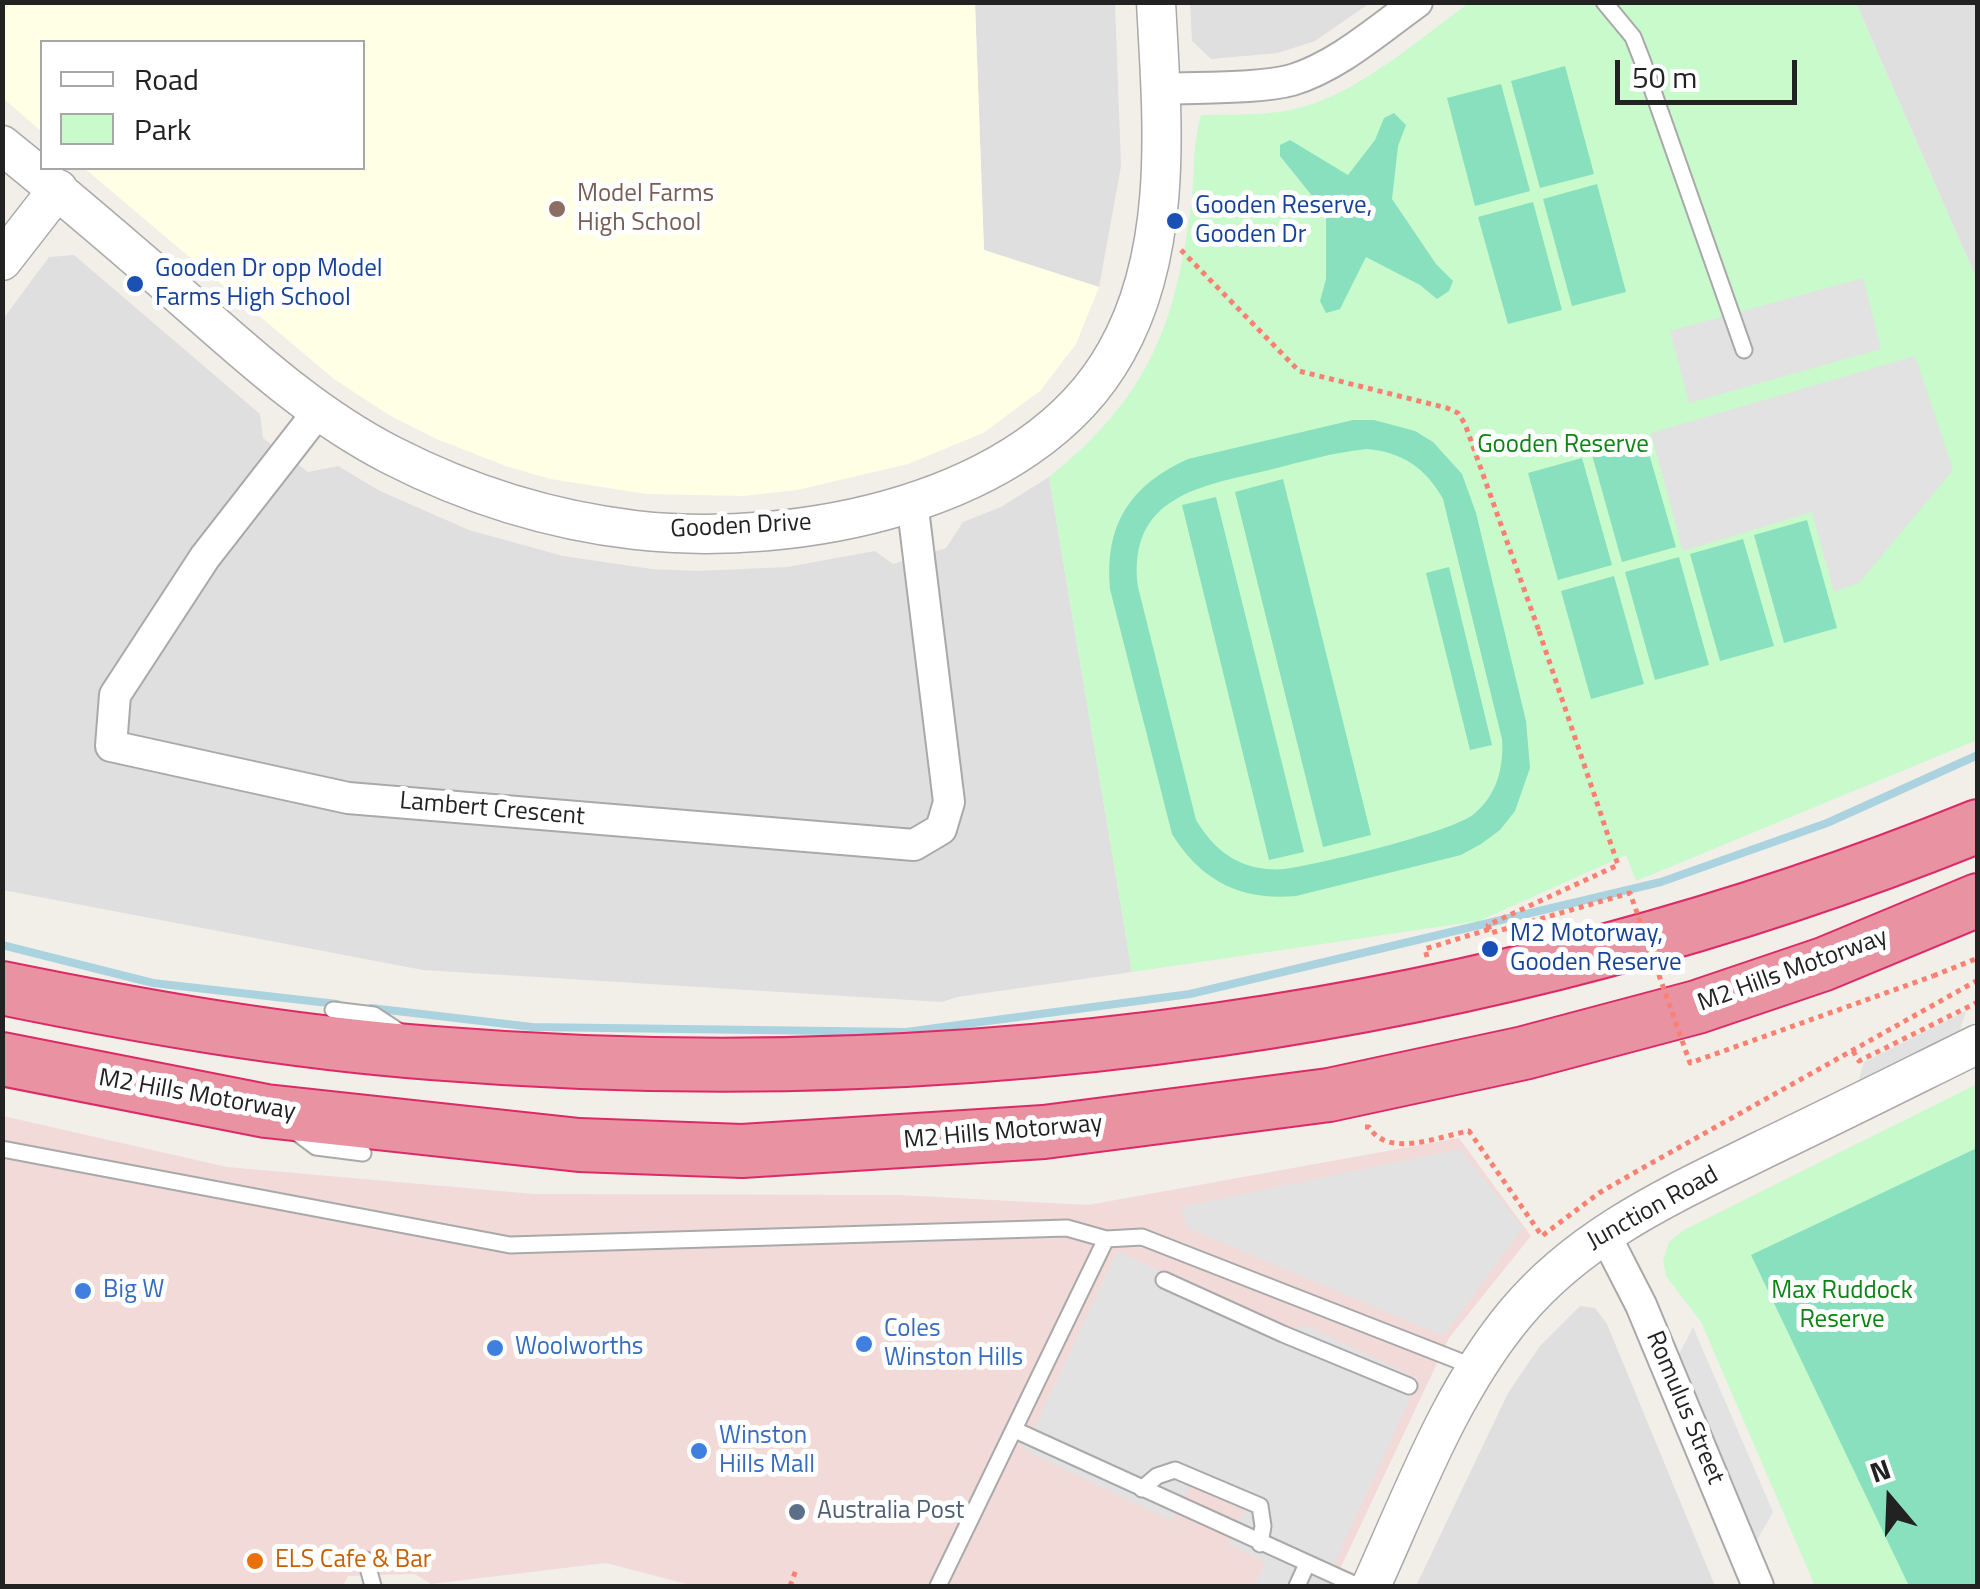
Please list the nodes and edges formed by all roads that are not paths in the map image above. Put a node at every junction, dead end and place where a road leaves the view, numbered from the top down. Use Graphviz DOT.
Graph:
graph roads {
  1 [pos="1156,2"];
  2 [pos="1417,2"];
  3 [pos="1604,2"];
  4 [pos="1160,89"];
  5 [pos="2,145"];
  6 [pos="58,190"];
  7 [pos="2,261"];
  8 [pos="1744,350"];
  9 [pos="318,412"];
  10 [pos="912,500"];
  11 [pos="1978,826"];
  12 [pos="1978,900"];
  13 [pos="2,988"];
  14 [pos="333,1010"];
  15 [pos="1978,1044"];
  16 [pos="430,1053"];
  17 [pos="2,1059"];
  18 [pos="266,1111"];
  19 [pos="2,1149"];
  20 [pos="363,1153"];
  21 [pos="1604,1233"];
  22 [pos="1106,1239"];
  23 [pos="1164,1280"];
  24 [pos="1477,1368"];
  25 [pos="1409,1386"];
  26 [pos="1015,1430"];
  27 [pos="1142,1489"];
  28 [pos="1260,1544"];
  29 [pos="366,1560"];
  30 [pos="1307,1564"];
  31 [pos="373,1586"];
  32 [pos="938,1586"];
  33 [pos="1297,1586"];
  34 [pos="1358,1586"];
  35 [pos="1370,1586"];
  36 [pos="1758,1586"];
  1 -- 4 [label="street, Gooden Drive"];
  2 -- 4 [label="street"];
  3 -- 8 [label="lane"];
  4 -- 10 [label="street, Gooden Drive"];
  5 -- 6 [label="street, Gooden Drive"];
  6 -- 7 [label="street"];
  6 -- 9 [label="street, Gooden Drive"];
  9 -- 10 [label="street, Gooden Drive"];
  9 -- 10 [label="street, Lambert Crescent"];
  11 -- 16 [label="highway"];
  12 -- 18 [label="highway, M2 Hills Motorway"];
  13 -- 16 [label="highway"];
  14 -- 16 [label="lane"];
  15 -- 21 [label="street, Junction Road"];
  17 -- 18 [label="highway, M2 Hills Motorway"];
  18 -- 20 [label="lane"];
  19 -- 22 [label="lane"];
  21 -- 24 [label="street, Junction Road"];
  21 -- 36 [label="street, Romulus Street"];
  22 -- 24 [label="lane"];
  22 -- 26 [label="lane"];
  23 -- 25 [label="lane"];
  24 -- 35 [label="street, Junction Road"];
  26 -- 27 [label="lane"];
  26 -- 32 [label="lane"];
  27 -- 28 [label="lane"];
  27 -- 28 [label="lane"];
  28 -- 30 [label="lane"];
  29 -- 31 [label="lane"];
  30 -- 33 [label="lane"];
  30 -- 34 [label="lane"];
}
